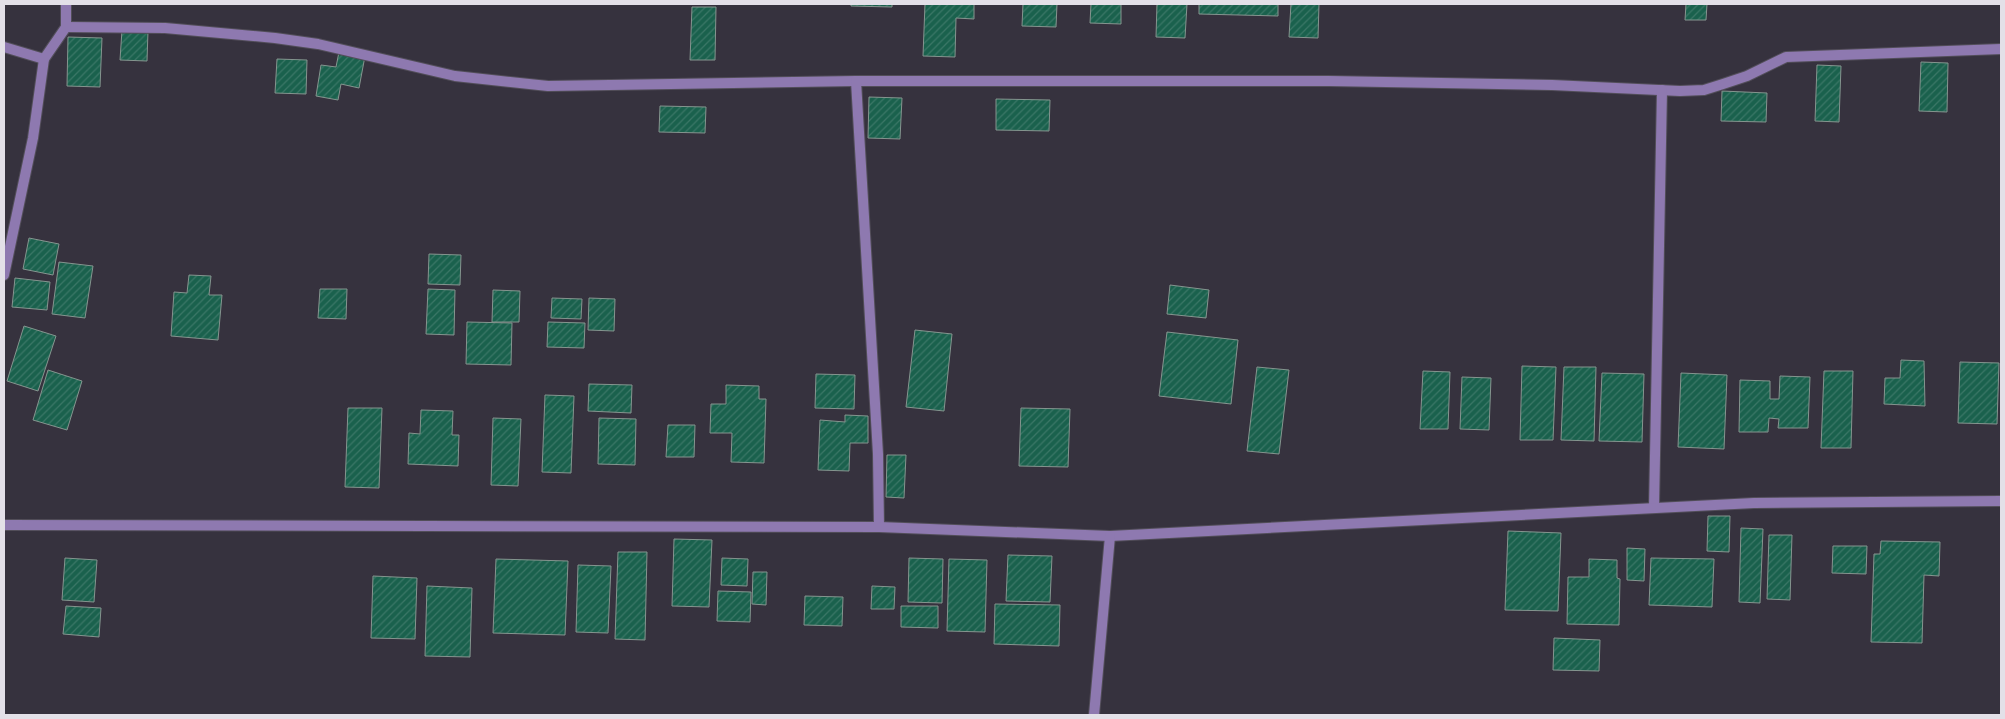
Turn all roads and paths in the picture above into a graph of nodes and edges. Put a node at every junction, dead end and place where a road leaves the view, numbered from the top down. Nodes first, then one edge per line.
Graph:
1 (66, 4) edge
2 (66, 27) junction
3 (4, 47) edge
4 (2001, 49) edge
5 (44, 60) junction
6 (856, 80) junction
7 (1662, 90) junction
8 (4, 275) edge
9 (2001, 502) edge
10 (1654, 508) junction
11 (4, 525) edge
12 (879, 527) junction
13 (1110, 536) junction
14 (1094, 715) edge

1 - 2 street
2 - 5 street
2 - 6 street
3 - 5 street
4 - 7 street
5 - 8 street
6 - 7 street
6 - 12 street
7 - 10 street
9 - 10 street
10 - 13 street
11 - 12 street
12 - 13 street
13 - 14 street

